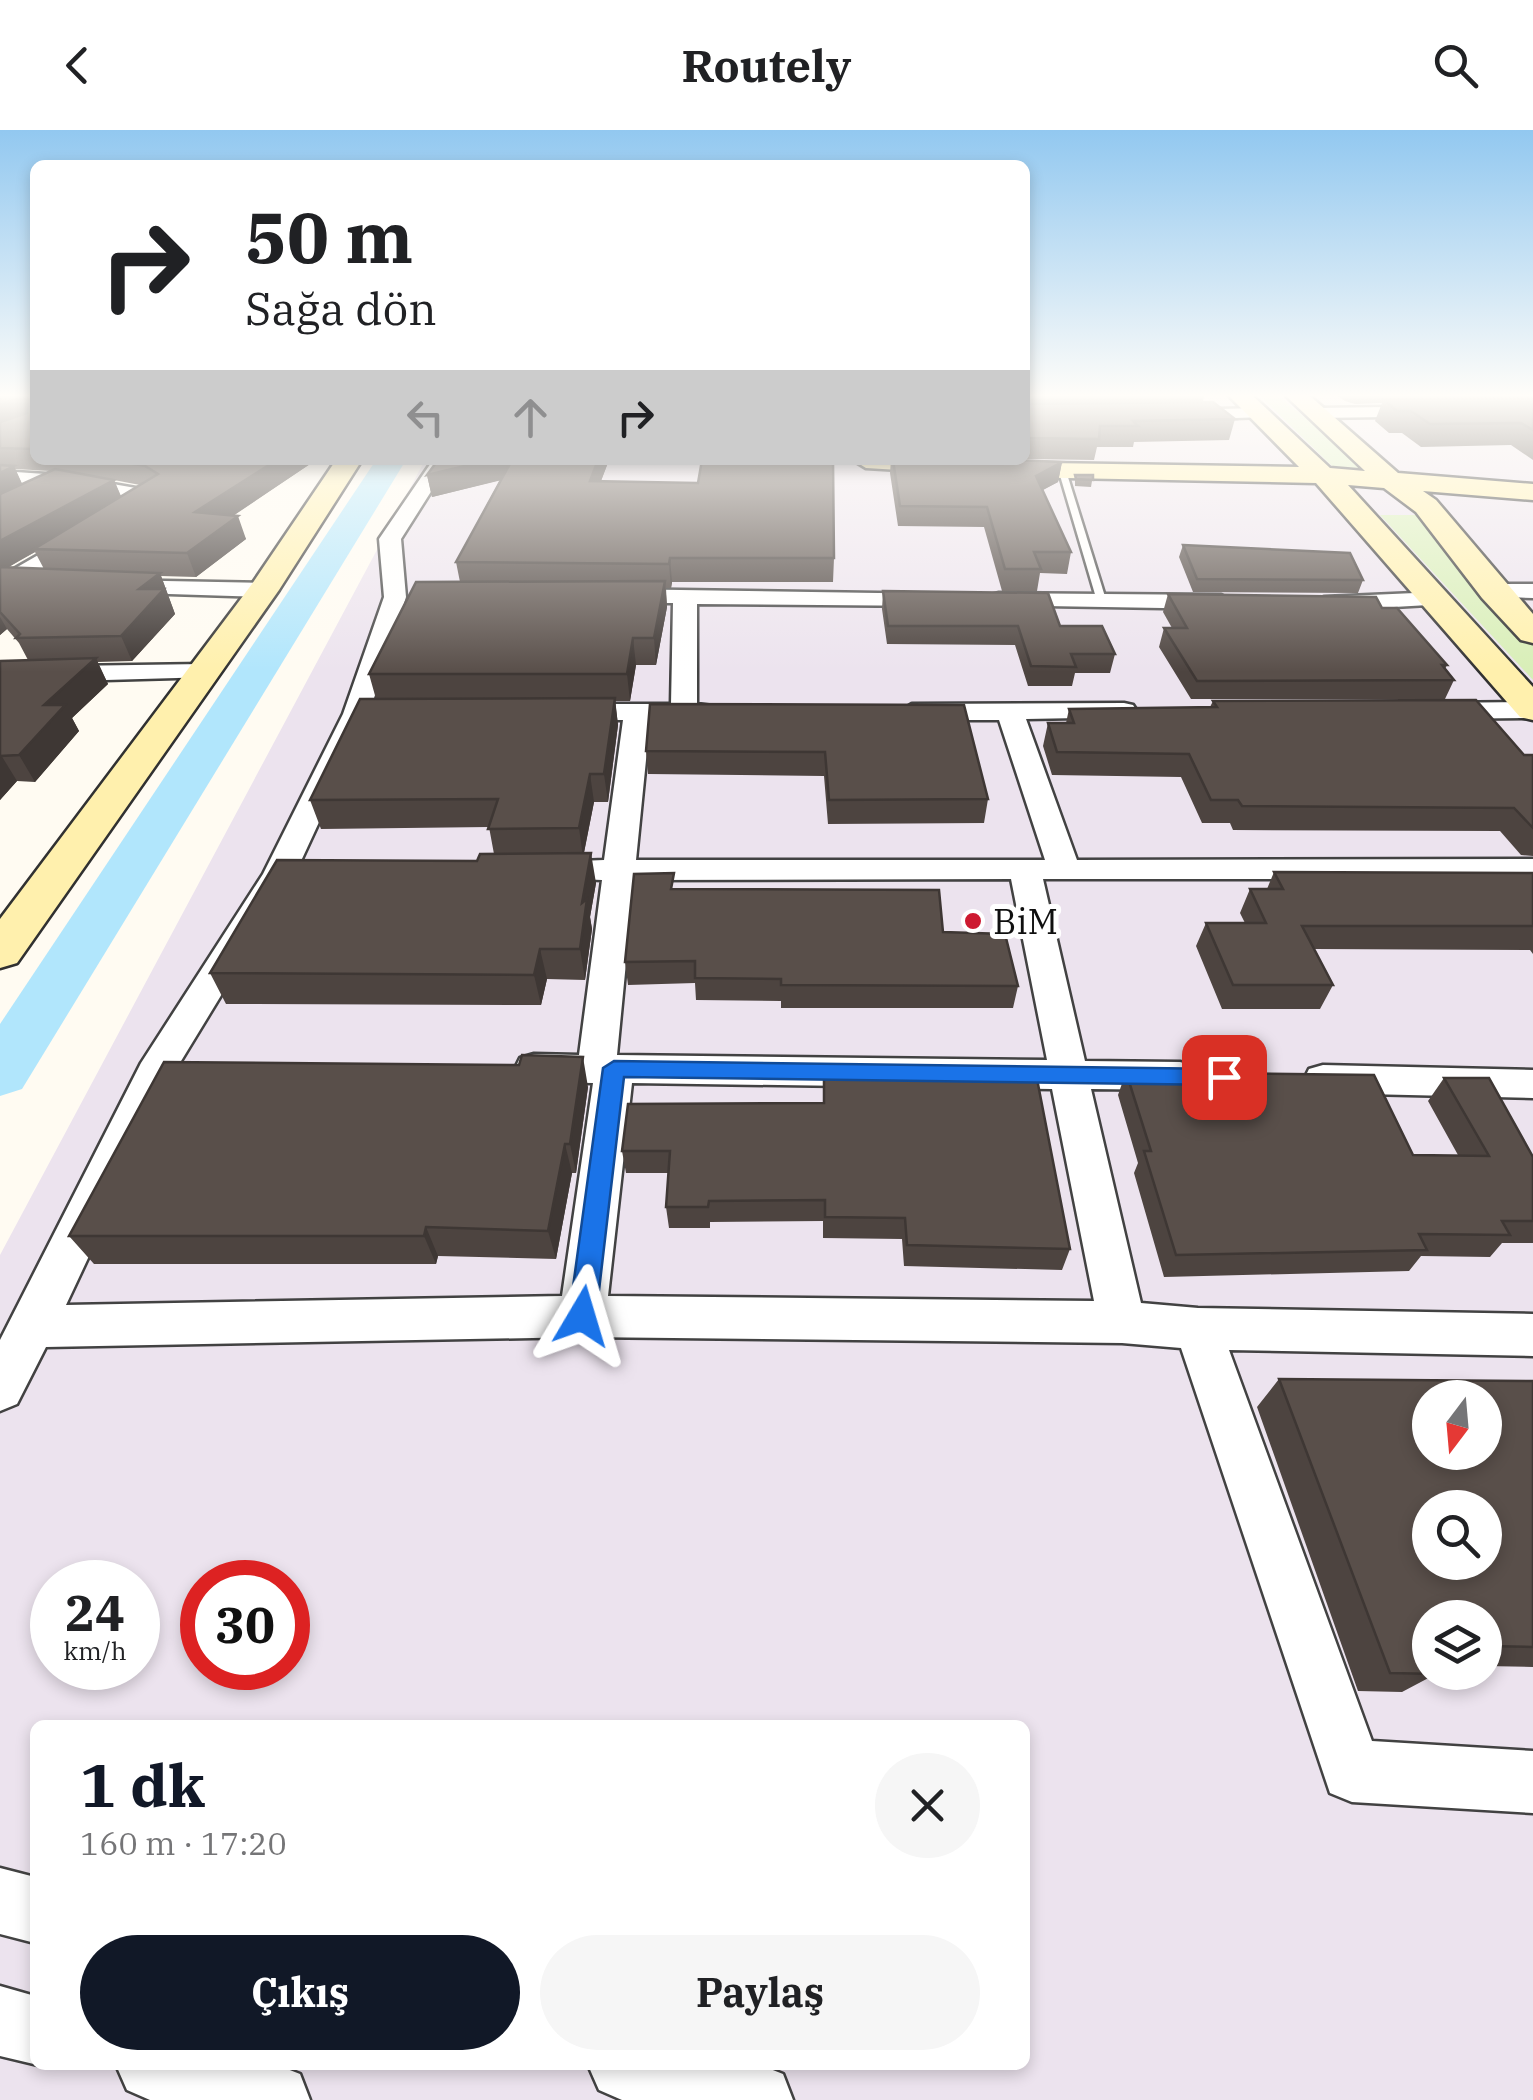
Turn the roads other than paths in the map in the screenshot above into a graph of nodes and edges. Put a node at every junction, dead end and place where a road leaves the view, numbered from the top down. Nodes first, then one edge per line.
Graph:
1 (47, 488) edge
2 (103, 488) edge
3 (330, 488) edge
4 (424, 488) edge
5 (1066, 488) edge
6 (1180, 488) edge
7 (1330, 488) edge
8 (1401, 488) edge
9 (1479, 488) edge
10 (116, 490) junction
11 (1533, 492) edge
12 (30, 497) edge
13 (1426, 506) junction
14 (83, 509) edge
15 (1533, 510) edge
16 (1342, 512) junction
17 (1477, 525) junction
18 (4, 582) edge
19 (58, 586) edge
20 (95, 586) edge
21 (262, 590) junction
22 (1533, 591) edge
23 (1493, 592) junction
24 (588, 596) edge
25 (685, 596) junction
26 (1438, 598) junction
27 (1103, 601) junction
28 (1240, 602) edge
29 (1298, 603) edge
30 (1533, 633) edge
31 (203, 672) junction
32 (0, 676) edge
33 (1533, 710) edge
34 (1397, 711) edge
35 (543, 712) edge
36 (637, 712) junction
37 (684, 712) junction
38 (722, 712) edge
39 (894, 712) edge
40 (1010, 712) junction
41 (1145, 712) edge
42 (620, 869) junction
43 (1533, 869) edge
44 (506, 871) edge
45 (1025, 871) junction
46 (1065, 871) junction
47 (0, 952) edge
48 (497, 1067) edge
49 (605, 1068) junction
50 (1069, 1074) junction
51 (1224, 1077) edge
52 (1282, 1078) edge
53 (1533, 1084) edge
54 (582, 1316) junction
55 (1122, 1322) junction
56 (32, 1326) junction
57 (1198, 1329) junction
58 (1533, 1335) edge
59 (0, 1388) edge
60 (1533, 1782) edge
61 (0, 1901) edge
62 (30, 1909) edge
63 (0, 2022) edge
64 (30, 2031) edge
65 (169, 2070) edge
66 (643, 2070) edge
67 (274, 2100) edge
68 (757, 2100) edge

1 - 12 street
2 - 10 street
3 - 21 main road
4 - 56 street
5 - 27 lane
6 - 16 main road
7 - 16 main road
8 - 13 main road
9 - 11 main road
10 - 14 street
10 - 18 street
13 - 16 main road
13 - 17 main road
13 - 17 main road
15 - 17 main road
16 - 26 main road
17 - 23 main road
18 - 19 street
20 - 21 street
21 - 31 main road
22 - 23 street
23 - 30 main road
24 - 25 street
25 - 27 street
25 - 37 street
26 - 29 street
26 - 33 main road
27 - 28 street
31 - 32 street
31 - 47 main road
33 - 34 street
35 - 36 street
36 - 37 street
36 - 42 street
37 - 38 street
39 - 40 street
40 - 41 street
40 - 46 street
42 - 44 street
42 - 45 street
42 - 49 street
43 - 46 street
45 - 46 street
45 - 50 street
48 - 49 street
49 - 50 street
49 - 54 street
50 - 51 street
50 - 55 street
52 - 53 street
54 - 55 street
54 - 56 street
55 - 57 street
56 - 59 street
57 - 58 street
57 - 60 street
61 - 62 street
63 - 64 street
65 - 67 street
66 - 68 street

